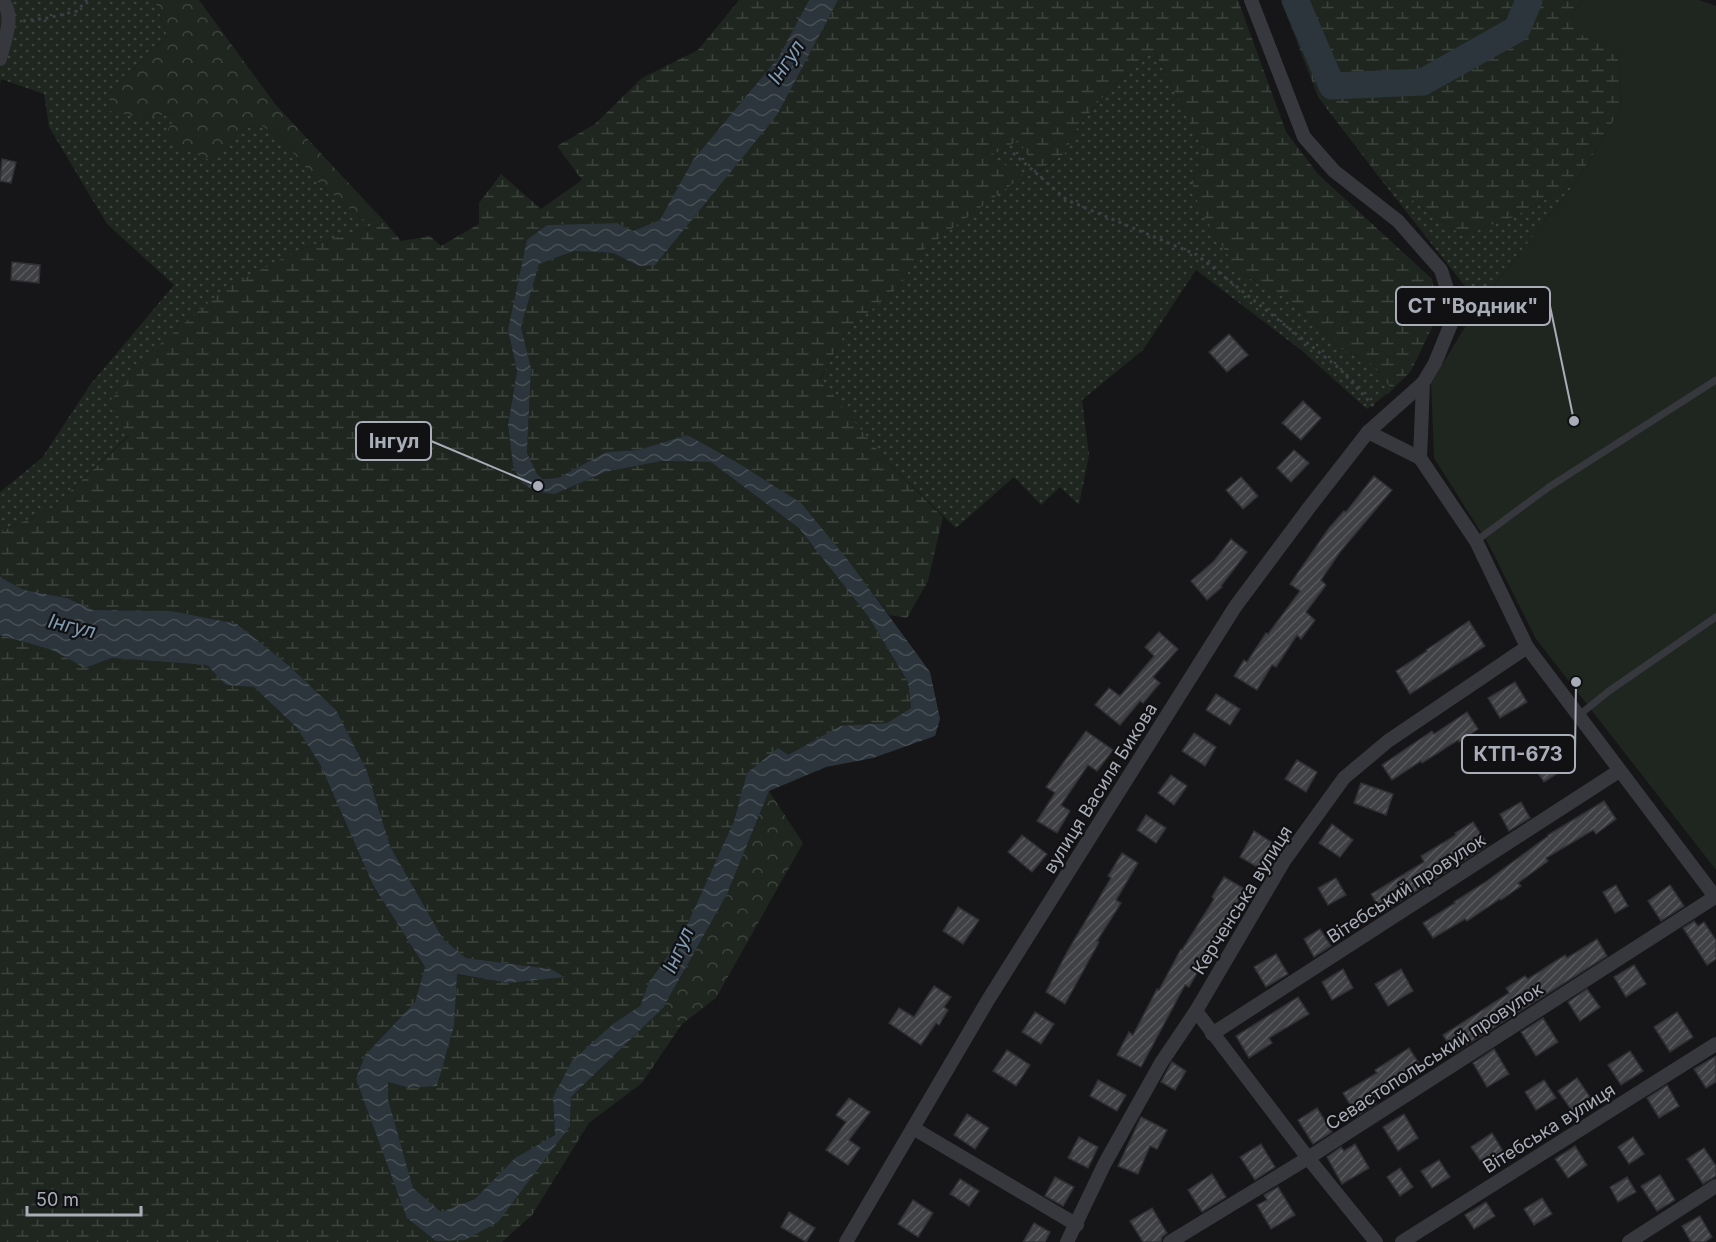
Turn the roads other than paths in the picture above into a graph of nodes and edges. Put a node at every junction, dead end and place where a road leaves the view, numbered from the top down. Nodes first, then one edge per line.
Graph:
1 (2, 0) edge
2 (1251, 0) edge
3 (0, 60) edge
4 (1716, 380) edge
5 (1423, 383) junction
6 (1368, 432) junction
7 (1420, 458) junction
8 (1476, 541) junction
9 (1716, 617) edge
10 (1527, 647) junction
11 (1578, 716) junction
12 (1619, 771) junction
13 (1716, 894) edge
14 (1196, 1011) junction
15 (1212, 1034) junction
16 (1716, 1044) edge
17 (913, 1128) junction
18 (1308, 1158) junction
19 (1716, 1186) edge
20 (1077, 1225) junction
21 (846, 1242) edge
22 (1067, 1242) edge
23 (1170, 1242) edge
24 (1376, 1242) edge
25 (1402, 1242) edge
26 (1629, 1242) edge

1 - 3 street
2 - 5 street
4 - 8 lane
5 - 6 street, вулиця Василя Бикова
5 - 7 street
6 - 7 street
6 - 17 street, вулиця Василя Бикова
7 - 8 street
8 - 10 street
9 - 11 lane
10 - 11 street
10 - 14 street, Керченська вулиця
11 - 12 street
12 - 13 street
12 - 15 street, Вітебський провулок
13 - 18 street, Севастопольський провулок
14 - 15 street
14 - 20 street, Керченська вулиця
15 - 18 street
16 - 25 street, Вітебська вулиця
17 - 20 street
17 - 21 street, вулиця Василя Бикова
18 - 23 street, Севастопольський провулок
18 - 24 street
19 - 26 street
20 - 22 street, Керченська вулиця

